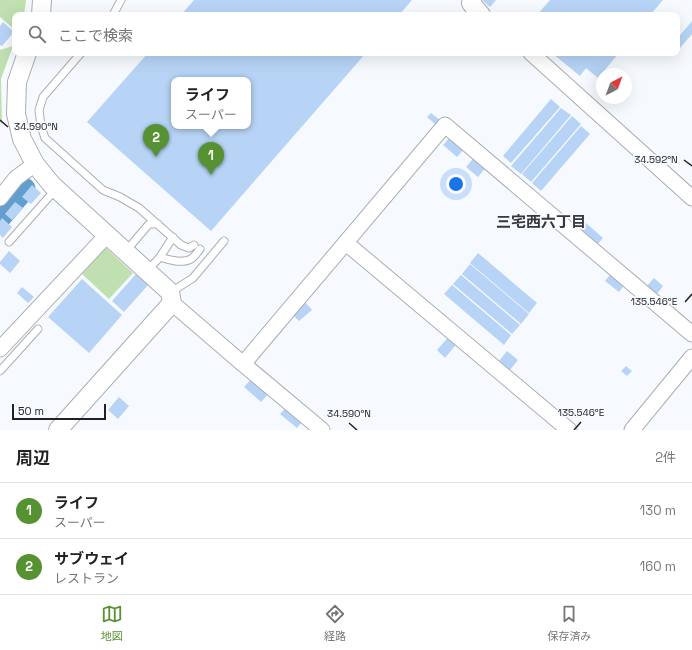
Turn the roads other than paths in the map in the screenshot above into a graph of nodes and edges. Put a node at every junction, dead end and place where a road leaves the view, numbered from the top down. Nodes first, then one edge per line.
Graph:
1 (42, 0) edge
2 (121, 0) edge
3 (472, 0) edge
4 (41, 12) edge
5 (115, 12) edge
6 (478, 12) edge
7 (26, 56) edge
8 (78, 56) edge
9 (534, 56) edge
10 (35, 164) junction
11 (56, 189) junction
12 (0, 198) edge
13 (692, 198) edge
14 (158, 224) junction
15 (108, 234) junction
16 (172, 237) junction
17 (224, 241) dead end
18 (9, 242) dead end
19 (346, 243) junction
20 (126, 251) junction
21 (160, 257) junction
22 (147, 271) junction
23 (171, 298) junction
24 (38, 328) dead end
25 (692, 334) edge
26 (0, 349) edge
27 (692, 357) edge
28 (244, 364) junction
29 (0, 371) edge
30 (58, 430) edge
31 (322, 430) edge
32 (569, 430) edge
33 (632, 430) edge

1 - 4 street
2 - 5 lane
3 - 6 street
7 - 10 street
8 - 14 lane
9 - 13 street
10 - 11 street
10 - 12 street
11 - 15 street
11 - 18 lane
14 - 16 lane
14 - 20 lane
15 - 20 street
15 - 26 street
16 - 21 lane
16 - 21 lane
17 - 23 lane
19 - 25 street
19 - 28 street
19 - 32 street
20 - 22 street
21 - 22 lane
22 - 23 street
23 - 28 street
23 - 30 street
24 - 29 lane
27 - 33 street
28 - 31 street

